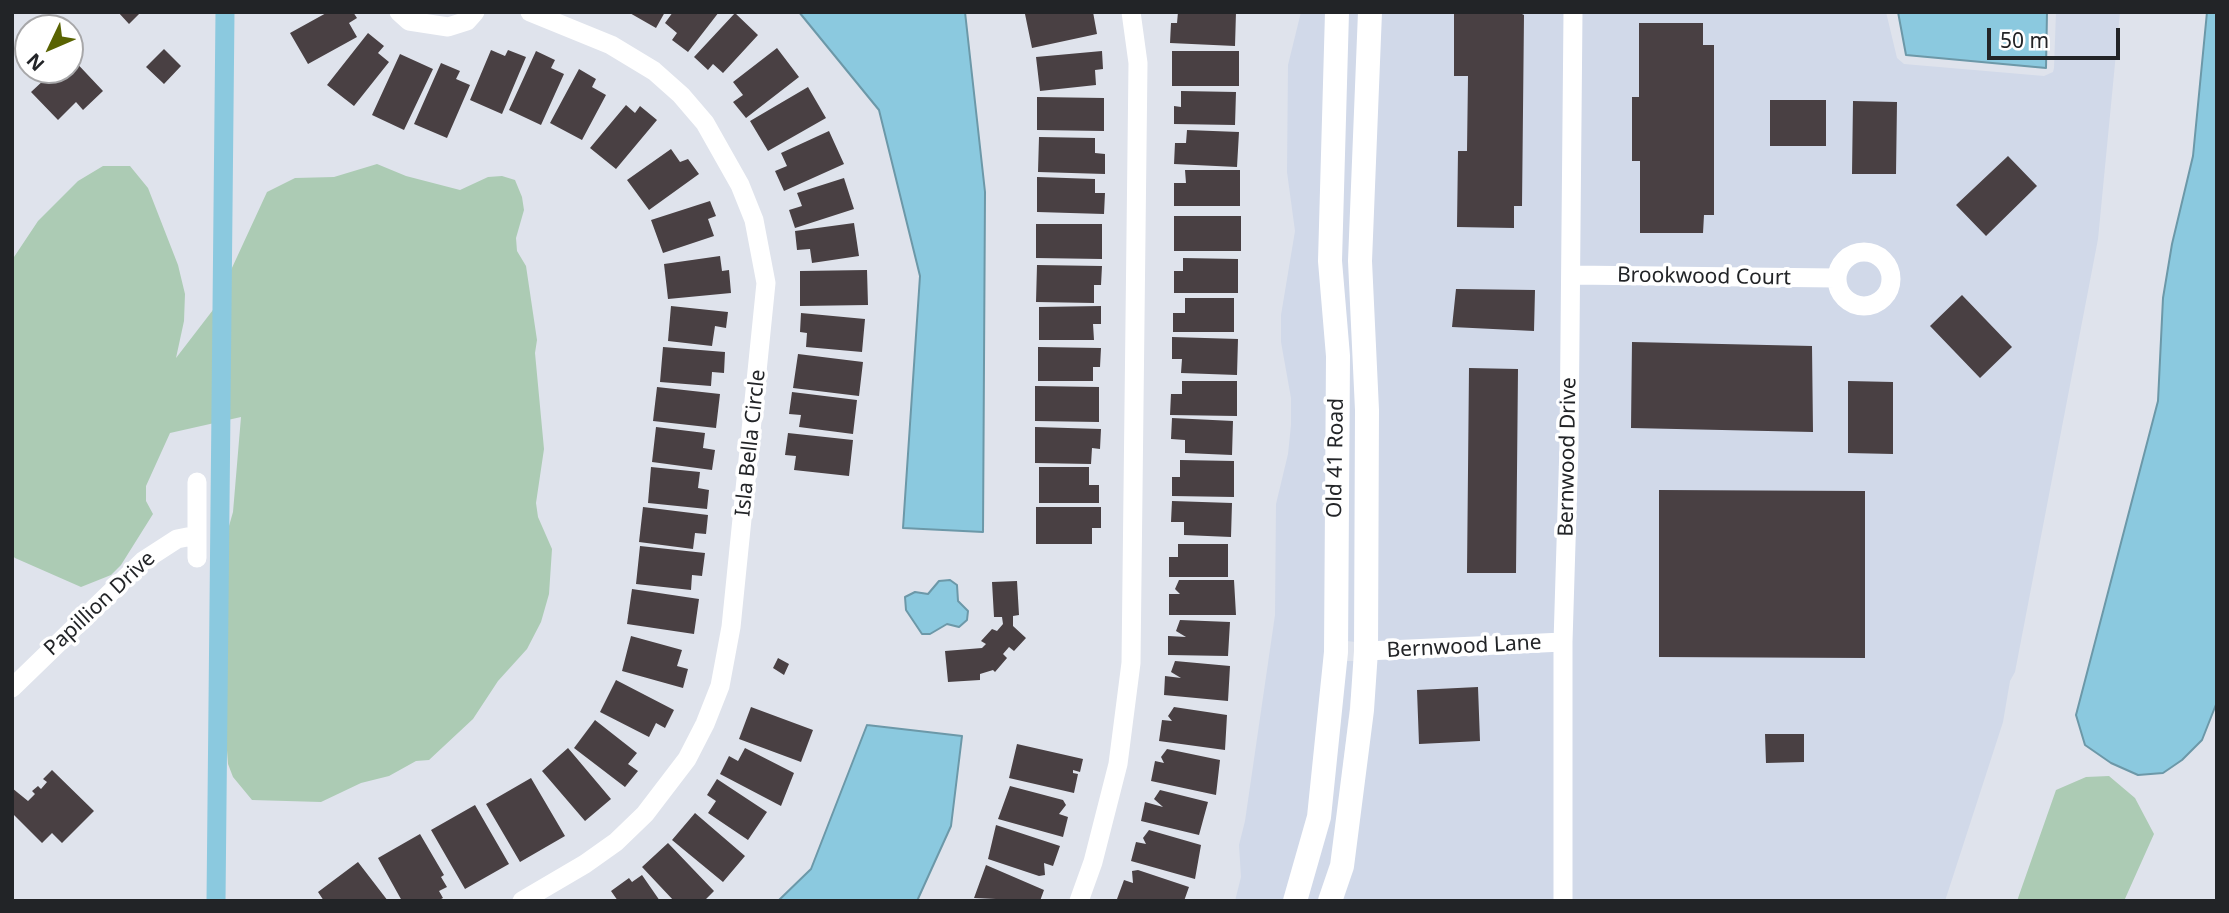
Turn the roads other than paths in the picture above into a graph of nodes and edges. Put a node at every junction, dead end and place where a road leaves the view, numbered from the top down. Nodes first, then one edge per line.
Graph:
1 (399, 12) edge
2 (475, 12) edge
3 (530, 12) edge
4 (1131, 12) edge
5 (1337, 12) edge
6 (1370, 12) edge
7 (1573, 12) edge
8 (1571, 275) junction
9 (1836, 278) dead end
10 (197, 482) dead end
11 (197, 535) junction
12 (197, 558) dead end
13 (1563, 642) junction
14 (1336, 652) junction
15 (1366, 652) junction
16 (12, 688) edge
17 (522, 901) edge
18 (1079, 901) edge
19 (1295, 901) edge
20 (1331, 901) edge
21 (1563, 901) edge

1 - 2 street
3 - 17 street, Isla Bella Circle
4 - 18 street
5 - 14 street, Old 41 Road
6 - 15 street, Old 41 Road
7 - 8 street, Bernwood Drive
8 - 9 street, Brookwood Court
8 - 13 street, Bernwood Drive
10 - 11 street
11 - 12 street
11 - 16 street, Papillion Drive
13 - 15 street, Bernwood Lane
13 - 21 street, Bernwood Drive
14 - 15 street
14 - 19 street, Old 41 Road
15 - 20 street, Old 41 Road

